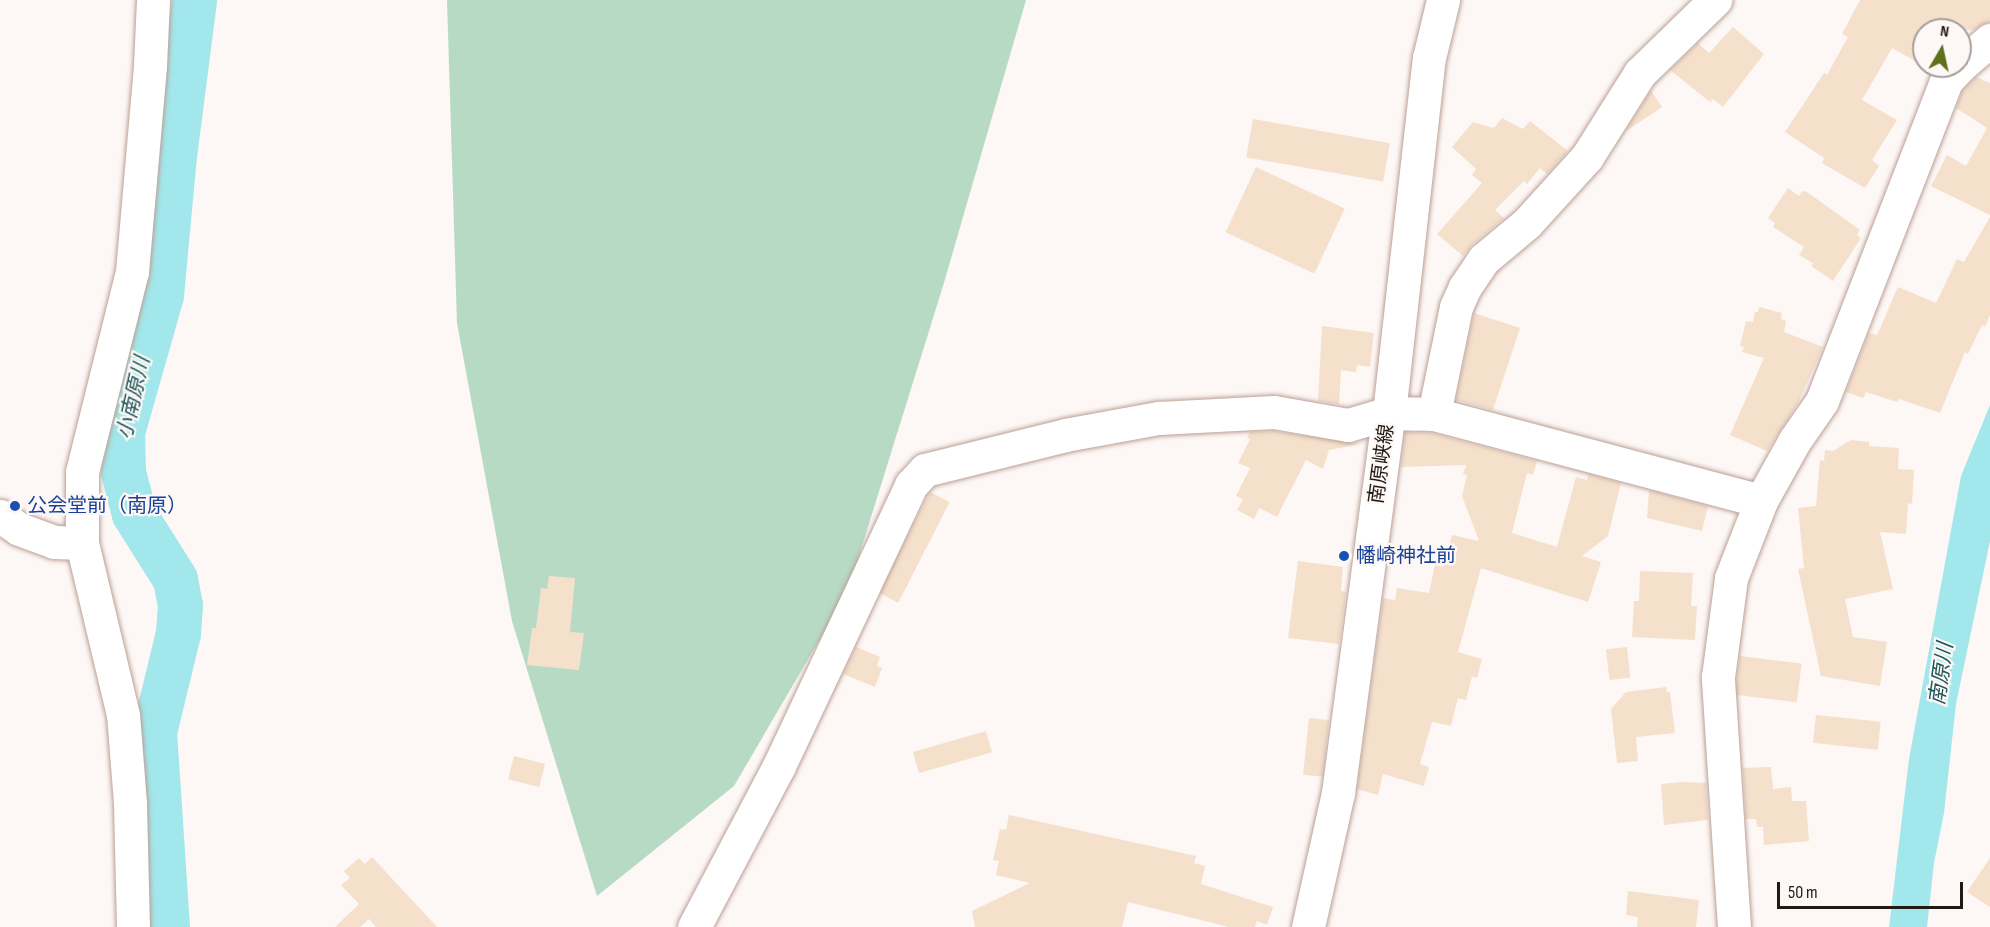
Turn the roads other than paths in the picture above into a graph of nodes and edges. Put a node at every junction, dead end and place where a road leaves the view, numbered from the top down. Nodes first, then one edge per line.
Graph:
1 (153, 0) edge
2 (1443, 0) edge
3 (1715, 0) edge
4 (1990, 40) edge
5 (1972, 56) edge
6 (1949, 78) edge
7 (1389, 413) junction
8 (1434, 414) junction
9 (1761, 501) junction
10 (0, 516) edge
11 (82, 543) junction
12 (133, 927) edge
13 (694, 927) edge
14 (1308, 927) edge
15 (1734, 927) edge

1 - 11 street
2 - 7 street, 南原峡線
3 - 8 street
4 - 5 street
6 - 9 street
7 - 8 street
7 - 13 street
7 - 14 street, 南原峡線
8 - 9 street
9 - 15 street
10 - 11 street
11 - 12 street

